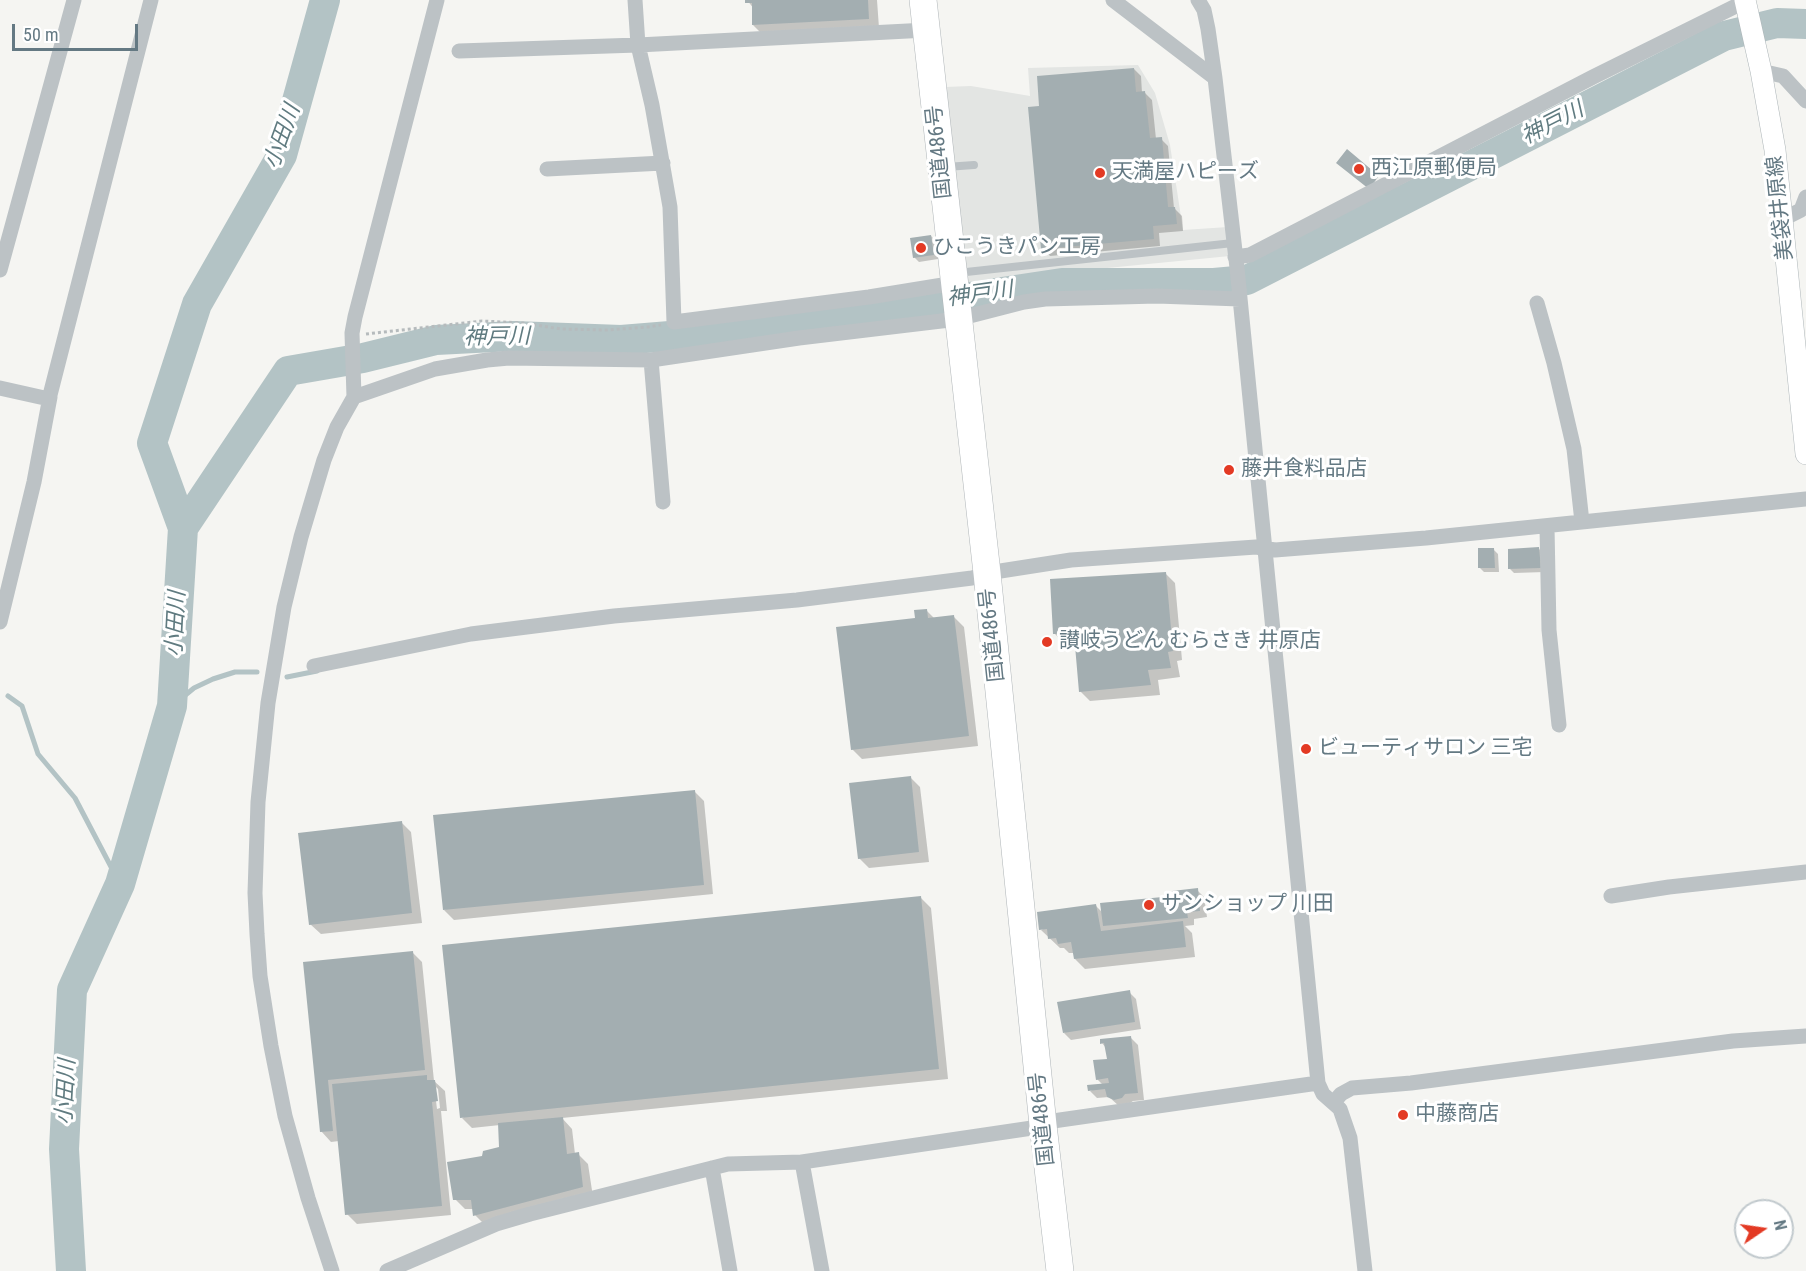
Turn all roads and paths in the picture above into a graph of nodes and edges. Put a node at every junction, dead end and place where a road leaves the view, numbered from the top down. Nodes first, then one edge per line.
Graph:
1 (74, 0) edge
2 (151, 0) edge
3 (437, 0) edge
4 (635, 0) edge
5 (923, 0) edge
6 (1113, 0) edge
7 (1198, 0) edge
8 (1747, 5) edge
9 (927, 30) junction
10 (638, 45) junction
11 (459, 51) dead end
12 (1761, 70) junction
13 (1215, 78) junction
14 (1806, 101) edge
15 (663, 164) junction
16 (974, 165) dead end
17 (942, 167) junction
18 (547, 169) dead end
19 (1806, 196) edge
20 (1783, 219) junction
21 (1235, 256) junction
22 (0, 270) edge
23 (956, 295) junction
24 (1240, 296) junction
25 (1538, 303) dead end
26 (675, 322) junction
27 (352, 337) junction
28 (651, 360) junction
29 (0, 388) edge
30 (354, 391) junction
31 (50, 397) junction
32 (1806, 454) edge
33 (1806, 499) edge
34 (663, 502) dead end
35 (1582, 522) junction
36 (1547, 526) junction
37 (1265, 549) junction
38 (987, 573) junction
39 (0, 622) edge
40 (314, 666) dead end
41 (1559, 725) dead end
42 (1806, 872) edge
43 (1611, 896) dead end
44 (1806, 1036) edge
45 (1318, 1083) junction
46 (1334, 1102) junction
47 (1043, 1125) junction
48 (802, 1162) junction
49 (712, 1168) junction
50 (332, 1271) edge
51 (387, 1271) edge
52 (730, 1271) edge
53 (822, 1271) edge
54 (1060, 1271) edge
55 (1365, 1271) edge

1 - 22 street
2 - 31 street
3 - 27 street
4 - 10 street
5 - 9 highway, 国道486号
6 - 13 street
7 - 13 street
8 - 12 main road, 美袋井原線
8 - 21 street
9 - 10 street
9 - 17 highway, 国道486号
10 - 11 street
10 - 15 street
12 - 14 street
12 - 20 main road, 美袋井原線
13 - 21 street
15 - 18 street
15 - 26 street
16 - 17 lane
17 - 23 highway, 国道486号
19 - 20 street
20 - 32 main road, 美袋井原線
21 - 23 lane
21 - 24 street
23 - 24 street
23 - 26 street
23 - 28 street
23 - 38 highway, 国道486号
24 - 37 street
25 - 35 street
26 - 27 path
27 - 30 street
28 - 30 street
28 - 34 street
29 - 31 street
30 - 50 street
31 - 39 street
33 - 35 street
35 - 36 street
36 - 37 street
36 - 41 street
37 - 38 street
37 - 45 street
38 - 40 street
38 - 47 highway, 国道486号
42 - 43 street
44 - 46 street
45 - 46 street
45 - 47 street
46 - 55 street
47 - 48 street
47 - 54 highway, 国道486号
48 - 49 street
48 - 53 street
49 - 51 street
49 - 52 street

